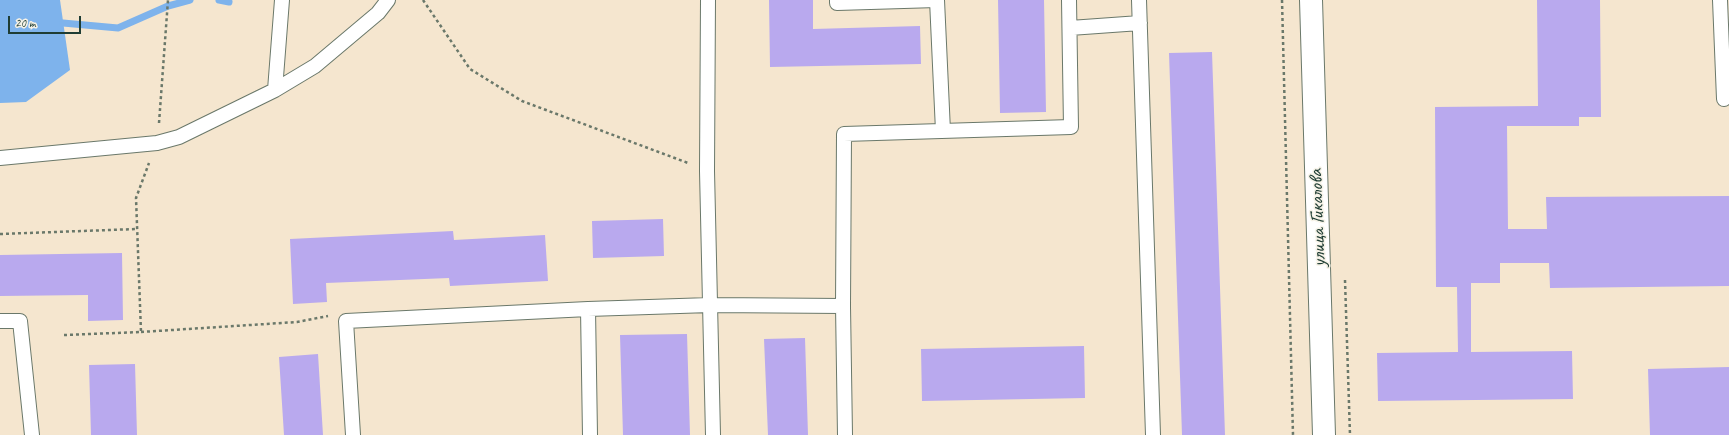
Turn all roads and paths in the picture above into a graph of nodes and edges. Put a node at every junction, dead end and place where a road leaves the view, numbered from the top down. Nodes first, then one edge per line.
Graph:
1 (168, 0) edge
2 (282, 0) edge
3 (388, 0) edge
4 (423, 0) edge
5 (708, 0) edge
6 (837, 0) edge
7 (1069, 0) edge
8 (1139, 0) edge
9 (1282, 0) edge
10 (1311, 0) edge
11 (1720, 0) edge
12 (1140, 23) junction
13 (1070, 28) junction
14 (275, 90) junction
15 (1724, 99) dead end
16 (943, 131) junction
17 (157, 143) junction
18 (0, 158) edge
19 (706, 171) junction
20 (137, 229) junction
21 (0, 234) edge
22 (710, 305) junction
23 (844, 306) junction
24 (588, 309) junction
25 (333, 316) dead end
26 (0, 321) edge
27 (140, 332) junction
28 (64, 336) dead end
29 (32, 435) edge
30 (353, 435) edge
31 (590, 435) edge
32 (714, 435) edge
33 (845, 435) edge
34 (1153, 435) edge
35 (1293, 435) edge
36 (1324, 435) edge

1 - 17 path
2 - 14 lane
3 - 14 lane
4 - 19 path
5 - 19 lane
6 - 16 lane
7 - 13 lane
8 - 12 lane
9 - 35 path
10 - 36 main road, улица Гикалова
11 - 15 lane
12 - 13 lane
12 - 34 lane
13 - 16 lane
14 - 17 lane
16 - 23 lane
17 - 18 lane
17 - 20 path
19 - 22 lane
20 - 21 path
20 - 27 path
22 - 23 lane
22 - 24 lane
22 - 32 lane
23 - 33 lane
24 - 30 lane
24 - 31 lane
25 - 27 path
26 - 29 lane
27 - 28 path

